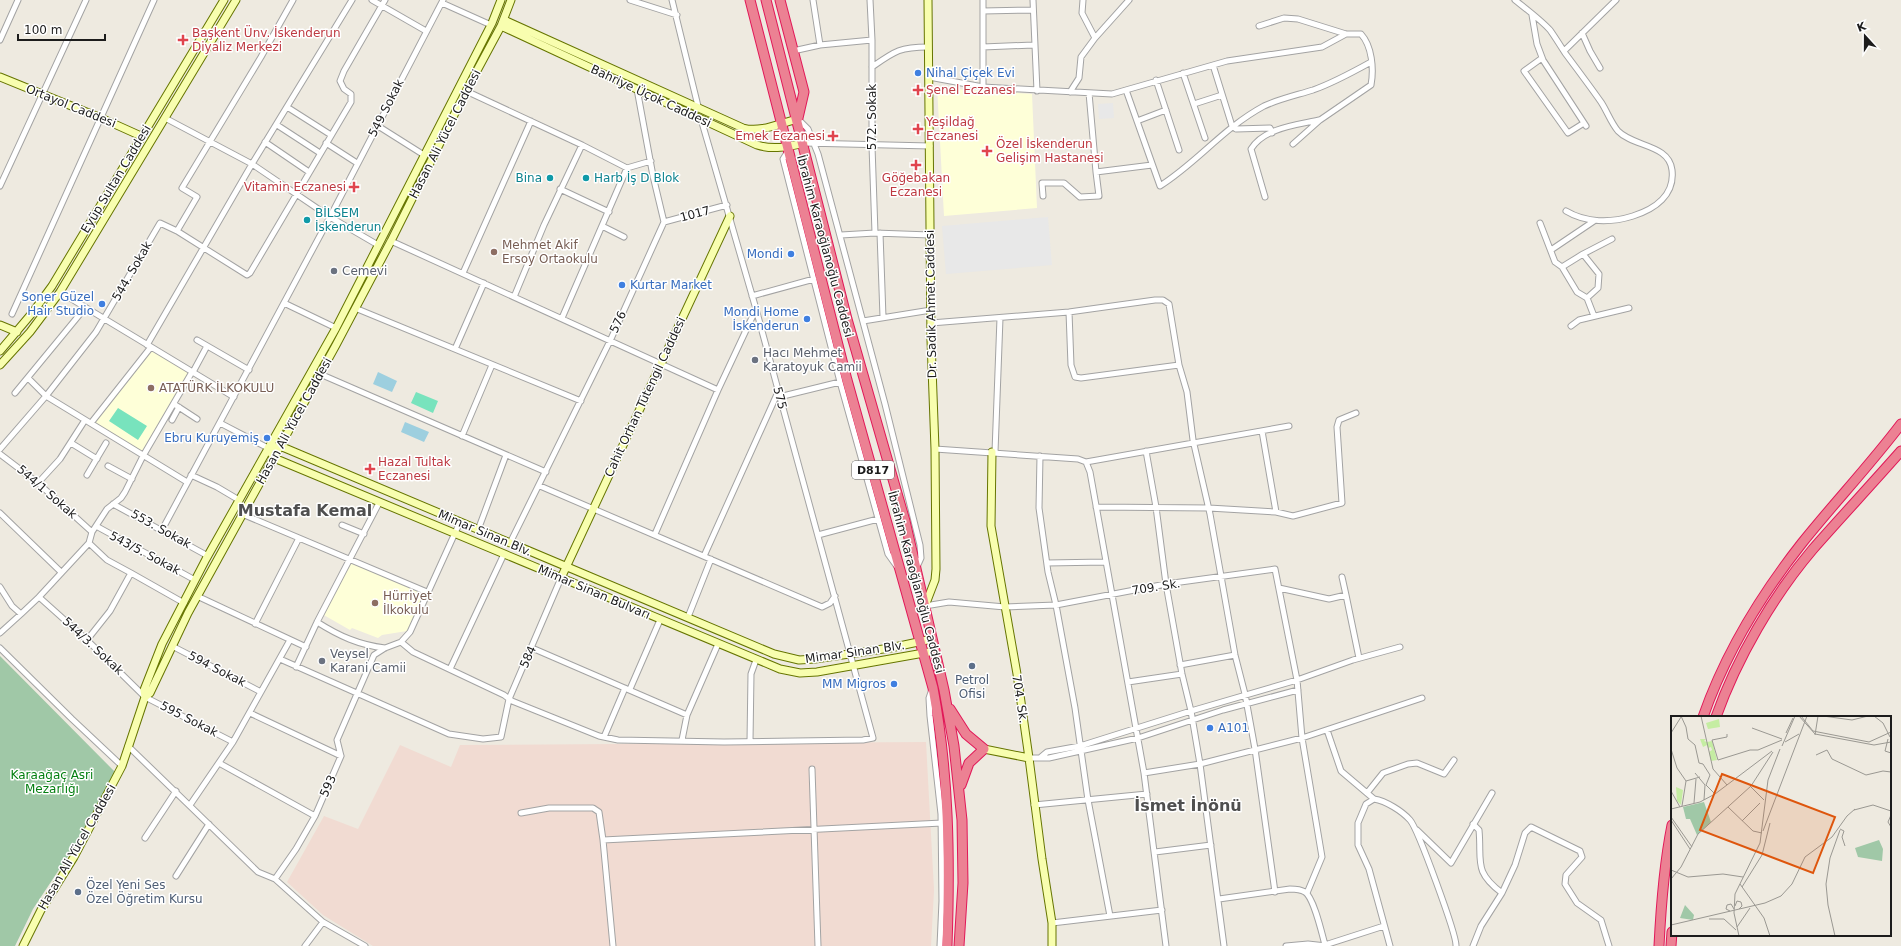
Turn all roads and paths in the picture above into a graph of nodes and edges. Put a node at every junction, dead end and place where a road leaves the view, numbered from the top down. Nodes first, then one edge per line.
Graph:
1 (18, 0) edge
2 (86, 0) edge
3 (154, 0) edge
4 (224, 0) edge
5 (236, 0) edge
6 (294, 0) edge
7 (352, 0) edge
8 (372, 0) edge
9 (385, 0) edge
10 (501, 0) edge
11 (511, 0) edge
12 (630, 0) edge
13 (672, 0) edge
14 (750, 0) edge
15 (766, 0) edge
16 (780, 0) edge
17 (813, 0) edge
18 (870, 0) edge
19 (928, 0) edge
20 (983, 0) edge
21 (1033, 0) edge
22 (1083, 0) edge
23 (1129, 0) edge
24 (1515, 0) edge
25 (1616, 0) edge
26 (442, 1) edge
27 (382, 6) junction
28 (1033, 10) junction
29 (983, 11) junction
30 (677, 15) junction
31 (1532, 15) junction
32 (502, 23) junction
33 (491, 25) junction
34 (1258, 26) dead end
35 (426, 31) junction
36 (1582, 33) junction
37 (1346, 34) junction
38 (1095, 38) junction
39 (0, 40) edge
40 (872, 40) junction
41 (820, 45) junction
42 (1034, 45) junction
43 (928, 47) junction
44 (983, 47) junction
45 (793, 51) junction
46 (1564, 51) junction
47 (1542, 58) junction
48 (1371, 62) junction
49 (1213, 65) junction
50 (872, 66) junction
51 (1600, 68) dead end
52 (1183, 73) junction
53 (0, 77) edge
54 (929, 77) junction
55 (1156, 80) junction
56 (983, 87) junction
57 (637, 90) junction
58 (1126, 90) junction
59 (1037, 91) junction
60 (466, 92) junction
61 (1070, 92) junction
62 (1089, 93) junction
63 (43, 95) junction
64 (1222, 95) junction
65 (1194, 104) junction
66 (698, 106) junction
67 (287, 107) junction
68 (1166, 110) junction
69 (102, 118) junction
70 (165, 118) junction
71 (701, 119) junction
72 (798, 119) junction
73 (1320, 120) junction
74 (531, 121) junction
75 (1137, 121) junction
76 (780, 123) junction
77 (277, 125) junction
78 (378, 126) junction
79 (1232, 126) junction
80 (1272, 133) junction
81 (331, 135) junction
82 (141, 136) junction
83 (1205, 138) dead end
84 (210, 142) junction
85 (265, 142) junction
86 (326, 143) junction
87 (804, 143) junction
88 (815, 144) junction
89 (1293, 144) dead end
90 (582, 145) junction
91 (872, 146) junction
92 (930, 146) junction
93 (787, 149) junction
94 (1179, 150) dead end
95 (320, 153) junction
96 (424, 155) junction
97 (650, 161) junction
98 (357, 163) junction
99 (252, 164) junction
100 (1152, 165) junction
101 (627, 168) junction
102 (309, 172) junction
103 (1096, 172) junction
104 (0, 186) edge
105 (560, 189) junction
106 (296, 193) junction
107 (1043, 196) dead end
108 (1265, 197) dead end
109 (727, 205) junction
110 (1566, 211) dead end
111 (609, 212) junction
112 (730, 216) junction
113 (330, 217) junction
114 (1594, 221) junction
115 (664, 222) junction
116 (1540, 224) dead end
117 (602, 226) junction
118 (177, 231) junction
119 (877, 233) junction
120 (841, 235) junction
121 (930, 235) junction
122 (624, 237) dead end
123 (1612, 239) dead end
124 (391, 241) junction
125 (378, 245) junction
126 (204, 248) junction
127 (1551, 250) junction
128 (1583, 254) junction
129 (1562, 267) junction
130 (462, 273) junction
131 (814, 279) junction
132 (484, 283) junction
133 (60, 292) junction
134 (752, 296) junction
135 (514, 297) junction
136 (1588, 298) junction
137 (284, 302) junction
138 (85, 308) junction
139 (356, 308) junction
140 (1629, 308) dead end
141 (756, 309) junction
142 (931, 310) junction
143 (1069, 312) junction
144 (12, 314) dead end
145 (1594, 316) junction
146 (883, 317) junction
147 (562, 318) junction
148 (1000, 318) junction
149 (105, 320) junction
150 (863, 321) junction
151 (931, 323) junction
152 (0, 325) edge
153 (1571, 326) dead end
154 (336, 328) junction
155 (17, 332) junction
156 (197, 340) dead end
157 (610, 341) junction
158 (3, 342) edge
159 (149, 346) junction
160 (207, 346) junction
161 (455, 349) junction
162 (0, 351) edge
163 (492, 364) junction
164 (660, 364) junction
165 (0, 365) edge
166 (1179, 365) junction
167 (249, 370) junction
168 (192, 372) junction
169 (320, 374) junction
170 (28, 378) junction
171 (840, 382) junction
172 (718, 390) junction
173 (15, 393) dead end
174 (779, 395) junction
175 (46, 396) junction
176 (234, 397) junction
177 (581, 401) junction
178 (174, 404) junction
179 (179, 407) junction
180 (1356, 413) dead end
181 (197, 419) dead end
182 (85, 420) junction
183 (172, 420) dead end
184 (91, 423) junction
185 (220, 423) junction
186 (1901, 424) edge
187 (1289, 426) dead end
188 (1262, 431) junction
189 (462, 436) junction
190 (71, 443) junction
191 (106, 443) dead end
192 (1194, 444) junction
193 (280, 446) junction
194 (268, 448) junction
195 (0, 449) edge
196 (935, 449) junction
197 (1146, 451) junction
198 (1901, 451) edge
199 (994, 452) junction
200 (0, 454) edge
201 (506, 455) junction
202 (143, 456) junction
203 (1040, 456) junction
204 (274, 458) junction
205 (97, 459) junction
206 (1086, 462) junction
207 (108, 466) dead end
208 (546, 472) junction
209 (87, 475) dead end
210 (192, 475) junction
211 (132, 479) junction
212 (187, 482) junction
213 (38, 483) junction
214 (540, 486) junction
215 (239, 500) junction
216 (379, 503) junction
217 (113, 504) junction
218 (1096, 507) junction
219 (1156, 507) junction
220 (1209, 508) junction
221 (594, 509) junction
222 (1276, 512) junction
223 (0, 513) edge
224 (242, 514) junction
225 (878, 519) junction
226 (460, 522) junction
227 (342, 525) dead end
228 (96, 526) junction
229 (162, 530) junction
230 (478, 530) junction
231 (92, 532) junction
232 (364, 534) junction
233 (454, 534) junction
234 (655, 534) junction
235 (818, 535) junction
236 (299, 538) junction
237 (89, 543) junction
238 (510, 543) junction
239 (504, 554) junction
240 (208, 556) junction
241 (704, 556) junction
242 (711, 559) junction
243 (351, 560) junction
244 (1105, 562) junction
245 (1047, 564) junction
246 (566, 566) junction
247 (916, 569) junction
248 (901, 571) junction
249 (61, 572) junction
250 (131, 573) junction
251 (1220, 577) junction
252 (1342, 577) dead end
253 (562, 578) junction
254 (195, 580) junction
255 (1166, 584) junction
256 (0, 587) edge
257 (1279, 588) junction
258 (427, 592) junction
259 (1111, 594) junction
260 (1346, 595) junction
261 (197, 596) junction
262 (835, 596) junction
263 (39, 597) junction
264 (184, 603) junction
265 (1056, 605) junction
266 (924, 606) junction
267 (1005, 607) junction
268 (21, 614) junction
269 (688, 617) junction
270 (660, 620) junction
271 (317, 622) junction
272 (255, 624) junction
273 (0, 633) edge
274 (932, 639) junction
275 (87, 640) junction
276 (290, 640) junction
277 (921, 641) junction
278 (401, 642) junction
279 (718, 644) junction
280 (172, 646) junction
281 (306, 647) junction
282 (1400, 647) dead end
283 (0, 648) edge
284 (385, 648) junction
285 (532, 648) junction
286 (935, 651) junction
287 (924, 653) junction
288 (851, 654) junction
289 (1235, 656) junction
290 (1359, 658) junction
291 (280, 659) junction
292 (756, 660) junction
293 (1180, 665) junction
294 (854, 666) junction
295 (296, 667) junction
296 (450, 670) junction
297 (1182, 674) junction
298 (1297, 680) junction
299 (1128, 682) junction
300 (628, 688) junction
301 (933, 688) junction
302 (1298, 690) junction
303 (261, 692) junction
304 (357, 694) junction
305 (1245, 694) junction
306 (145, 697) junction
307 (509, 698) junction
308 (1422, 698) dead end
309 (1246, 704) junction
310 (947, 705) junction
311 (1191, 711) junction
312 (250, 713) junction
313 (687, 715) junction
314 (1703, 716) edge
315 (1716, 716) edge
316 (1192, 720) junction
317 (1137, 729) junction
318 (1327, 730) junction
319 (604, 737) junction
320 (1138, 738) junction
321 (1302, 738) junction
322 (682, 740) junction
323 (750, 741) junction
324 (233, 742) junction
325 (128, 746) junction
326 (984, 749) junction
327 (1080, 749) junction
328 (1255, 749) junction
329 (341, 756) junction
330 (1029, 758) junction
331 (1454, 760) dead end
332 (219, 763) junction
333 (1200, 764) junction
334 (122, 766) junction
335 (812, 769) dead end
336 (1144, 773) junction
337 (959, 790) junction
338 (176, 791) junction
339 (1367, 793) junction
340 (1492, 793) dead end
341 (1148, 794) junction
342 (1374, 799) junction
343 (1088, 800) junction
344 (190, 804) junction
345 (1034, 805) junction
346 (521, 813) dead end
347 (315, 816) junction
348 (942, 823) junction
349 (209, 824) junction
350 (1473, 824) junction
351 (1415, 828) junction
352 (813, 830) junction
353 (1671, 830) edge
354 (145, 838) dead end
355 (603, 840) junction
356 (1211, 845) junction
357 (1155, 852) junction
358 (176, 876) dead end
359 (275, 879) junction
360 (1275, 892) junction
361 (1307, 893) junction
362 (1502, 893) junction
363 (1219, 899) junction
364 (1162, 910) junction
365 (1110, 916) junction
366 (322, 922) junction
367 (1052, 923) junction
368 (1384, 926) junction
369 (1672, 936) edge
370 (23, 946) edge
371 (305, 946) edge
372 (365, 946) edge
373 (614, 946) edge
374 (818, 946) edge
375 (940, 946) edge
376 (947, 946) edge
377 (959, 946) edge
378 (1052, 946) edge
379 (1166, 946) edge
380 (1224, 946) edge
381 (1286, 946) edge
382 (1326, 946) edge
383 (1390, 946) edge
384 (1456, 946) edge
385 (1473, 946) edge
386 (1609, 946) edge
387 (1659, 946) edge
388 (1671, 946) edge

1 - 39 street
2 - 63 street
3 - 69 street
4 - 82 street, Eyüp Sultan Caddesi
5 - 70 street
6 - 84 street
7 - 67 street
8 - 27 street
9 - 27 street
10 - 33 street
11 - 32 street, Hasan Ali Yücel Caddesi
12 - 30 street
13 - 30 street
14 - 76 highway, İbrahim Karaoğlanoğlu Caddesi / D817
15 - 72 highway, İbrahim Karaoğlanoğlu Caddesi / D817
16 - 45 highway
17 - 41 street
18 - 40 street, 572. Sokak
19 - 43 street, Dr. Sadık Ahmet Caddesi
20 - 29 street
21 - 28 street
22 - 38 street
23 - 38 street
24 - 31 street
25 - 36 street
26 - 33 street
26 - 35 street, 549 Sokak
27 - 35 street
27 - 81 street
28 - 29 street
28 - 42 street
29 - 44 street
30 - 66 street
31 - 46 street
31 - 47 street
32 - 57 street, Bahriye Üçok Caddesi
32 - 60 street, Hasan Ali Yücel Caddesi
32 - 66 street, Bahriye Üçok Caddesi
33 - 96 street
34 - 37 street
35 - 78 street, 549 Sokak
36 - 46 street
36 - 51 street
37 - 48 street
37 - 49 street
38 - 61 street
40 - 41 street
40 - 50 street, 572. Sokak
41 - 45 street
42 - 44 street
42 - 59 street
43 - 50 street
43 - 54 street, Dr. Sadık Ahmet Caddesi
44 - 56 street
45 - 72 highway
46 - 114 street
47 - 47 street
48 - 73 street
48 - 79 street
49 - 52 street
49 - 64 street
50 - 91 street, 572. Sokak
52 - 55 street
52 - 65 street
53 - 63 street, Ortayol Caddesi
54 - 56 street
54 - 92 street, Dr. Sadık Ahmet Caddesi
55 - 58 street
55 - 68 street
56 - 59 street
57 - 71 street, Bahriye Üçok Caddesi
57 - 97 street
58 - 62 street
58 - 75 street
59 - 61 street
60 - 74 street
60 - 124 street, Hasan Ali Yücel Caddesi
61 - 62 street
62 - 103 street
63 - 69 street, Ortayol Caddesi
63 - 104 street
64 - 65 street
64 - 79 street
65 - 83 street
66 - 76 street, Bahriye Üçok Caddesi
67 - 77 street
67 - 81 street
68 - 75 street
68 - 94 street
69 - 82 street, Ortayol Caddesi
69 - 144 street
70 - 84 street
70 - 133 street
71 - 93 street, Bahriye Üçok Caddesi
71 - 109 street, 575
72 - 76 street, Bahriye Üçok Caddesi
72 - 87 highway, İbrahim Karaoğlanoğlu Caddesi / D817
72 - 88 street
73 - 80 street
73 - 89 street
74 - 90 street
74 - 130 street
75 - 100 street
76 - 93 highway, İbrahim Karaoğlanoğlu Caddesi / D817
77 - 85 street
77 - 95 street
78 - 96 street
78 - 98 street, 549 Sokak
79 - 80 street
79 - 100 street
80 - 108 street
81 - 86 street
82 - 155 street, Eyüp Sultan Caddesi
84 - 99 street
84 - 118 street
85 - 99 street
85 - 102 street
86 - 95 street
86 - 98 street
87 - 88 street
87 - 93 street, Bahriye Üçok Caddesi
87 - 247 highway, İbrahim Karaoğlanoğlu Caddesi / D817
88 - 91 street
88 - 120 street
90 - 101 street
90 - 105 street
91 - 92 street
91 - 119 street, 572. Sokak
92 - 121 street, Dr. Sadık Ahmet Caddesi
93 - 131 street
93 - 248 highway, İbrahim Karaoğlanoğlu Caddesi / D817
95 - 102 street
96 - 125 street
97 - 101 street
97 - 115 street
98 - 113 street, 549 Sokak
99 - 106 street
99 - 126 street
100 - 103 street
101 - 111 street
102 - 106 street
103 - 107 street
105 - 111 street
105 - 135 street
106 - 113 street
106 - 126 street
109 - 112 street, 575
109 - 115 street, 1017
110 - 114 street
111 - 117 street
112 - 134 street, 575
112 - 164 street, Cahit Orhan Tütengil Caddesi
113 - 125 street
113 - 137 street, 549 Sokak
114 - 127 street
115 - 157 street, 576
116 - 127 street
117 - 122 street
117 - 147 street
118 - 126 street
118 - 149 street, 544. Sokak
119 - 120 street
119 - 121 street
119 - 146 street, 572. Sokak
120 - 150 street
121 - 142 street, Dr. Sadık Ahmet Caddesi
123 - 128 street
124 - 130 street
124 - 139 street, Hasan Ali Yücel Caddesi
125 - 154 street
126 - 159 street
127 - 129 street
128 - 129 street
128 - 136 street
129 - 136 street
130 - 132 street
131 - 134 street
131 - 171 street
132 - 135 street
132 - 161 street
133 - 138 street
133 - 165 street
134 - 141 street, 575
135 - 147 street
136 - 145 street
137 - 154 street
137 - 167 street, 549 Sokak
138 - 149 street
138 - 170 street
139 - 161 street
139 - 169 street, Hasan Ali Yücel Caddesi
140 - 145 street
141 - 172 street
141 - 174 street, 575
142 - 146 street
142 - 151 street, Dr. Sadık Ahmet Caddesi
143 - 148 street
143 - 166 street
143 - 166 street
145 - 153 street
146 - 150 street
147 - 157 street
148 - 151 street
148 - 199 street
149 - 159 street
149 - 175 street, 544. Sokak
150 - 247 street
151 - 196 street, Dr. Sadık Ahmet Caddesi
152 - 155 street
154 - 194 street
155 - 158 street, Eyüp Sultan Caddesi
156 - 160 street
157 - 164 street
157 - 177 street, 576
158 - 162 street, Eyüp Sultan Caddesi
159 - 168 street
159 - 184 street
160 - 167 street
160 - 168 street
161 - 163 street
163 - 177 street
163 - 189 street
164 - 172 street
164 - 221 street, Cahit Orhan Tütengil Caddesi
166 - 192 street
167 - 176 street, 549 Sokak
168 - 176 street
168 - 178 street
169 - 189 street
169 - 193 street, Hasan Ali Yücel Caddesi
170 - 173 street
170 - 175 street
171 - 174 street
171 - 225 street
172 - 234 street
174 - 235 street, 575
174 - 241 street
175 - 182 street
175 - 195 street, 544. Sokak
176 - 185 street, 549 Sokak
177 - 208 street, 576
178 - 179 street
178 - 202 street
179 - 181 street
179 - 183 street
180 - 222 street
182 - 184 street
182 - 190 street
184 - 202 street
185 - 194 street
185 - 210 street, 549 Sokak
186 - 314 highway
187 - 188 street
188 - 192 street
188 - 222 street
189 - 201 street
190 - 205 street
190 - 213 street
191 - 205 street
192 - 197 street
192 - 220 street
193 - 194 street
193 - 204 street, Hasan Ali Yücel Caddesi
193 - 226 street, Mimar Sinan Blv.
194 - 204 street
194 - 215 street
196 - 199 street
196 - 266 street, Dr. Sadık Ahmet Caddesi
197 - 206 street
197 - 219 street
198 - 315 highway
199 - 203 street
199 - 267 street, 704. Sk.
200 - 213 street, 544/1 Sokak
201 - 208 street
201 - 230 street
202 - 211 street
202 - 212 street
203 - 206 street
203 - 245 street
204 - 216 street, Mimar Sinan Bulvarı
204 - 224 street, Hasan Ali Yücel Caddesi
205 - 209 street
206 - 218 street
207 - 211 street
208 - 214 street, 576
210 - 212 street, 549 Sokak
210 - 215 street
211 - 217 street
212 - 229 street, 549 Sokak
213 - 231 street, 544/1 Sokak
214 - 221 street
214 - 238 street, 576
215 - 240 street
216 - 232 street
216 - 233 street, Mimar Sinan Bulvarı
217 - 228 street
217 - 229 street, 553. Sokak
218 - 219 street
218 - 244 street
219 - 220 street
219 - 255 street
220 - 222 street
220 - 251 street
221 - 234 street
221 - 246 street, Cahit Orhan Tütengil Caddesi
223 - 249 street
224 - 236 street
224 - 261 street, Hasan Ali Yücel Caddesi
225 - 235 street
225 - 248 street
226 - 230 street, Mimar Sinan Blv.
226 - 233 street
227 - 232 street
228 - 231 street
228 - 254 street, 543/5. Sokak
229 - 240 street, 553. Sokak
230 - 238 street, Mimar Sinan Blv.
231 - 237 street
232 - 243 street
233 - 239 street, Mimar Sinan Bulvarı
233 - 258 street
234 - 241 street
235 - 262 street, 575
236 - 243 street
236 - 272 street
237 - 249 street
237 - 250 street
238 - 246 street, Mimar Sinan Blv.
239 - 253 street, Mimar Sinan Bulvarı
239 - 296 street
240 - 254 street
241 - 242 street
242 - 262 street
242 - 269 street
243 - 258 street
243 - 271 street
244 - 245 street
244 - 259 street
245 - 265 street
246 - 253 street, Cahit Orhan Tütengil Caddesi
246 - 269 street, Mimar Sinan Blv.
247 - 266 highway, İbrahim Karaoğlanoğlu Caddesi / D817
248 - 277 highway, İbrahim Karaoğlanoğlu Caddesi / D817
249 - 263 street
250 - 264 street
250 - 275 street
251 - 255 street, 709. Sk.
251 - 257 street, 709. Sk.
251 - 289 street
252 - 260 street
253 - 270 street, Mimar Sinan Bulvarı
253 - 285 street, 584
254 - 264 street
255 - 259 street, 709. Sk.
255 - 293 street
256 - 268 street
257 - 260 street
257 - 298 street, 709. Sk.
258 - 278 street
259 - 265 street, 709. Sk.
259 - 299 street
260 - 290 street
261 - 272 street
261 - 280 street, Hasan Ali Yücel Caddesi
262 - 288 street, 575
263 - 268 street
263 - 275 street, 544/3. Sokak
264 - 306 street
265 - 267 street, 709. Sk.
265 - 327 street
266 - 267 street, 709. Sk.
266 - 274 highway, İbrahim Karaoğlanoğlu Caddesi / D817
267 - 330 street, 704. Sk.
268 - 273 street
269 - 288 street, Mimar Sinan Blv.
270 - 279 street, Mimar Sinan Bulvarı
270 - 300 street
271 - 281 street
271 - 284 street
272 - 276 street
274 - 277 street, Mimar Sinan Blv.
274 - 286 highway, İbrahim Karaoğlanoğlu Caddesi / D817
275 - 306 street, 544/3. Sokak
276 - 281 street
276 - 291 street
277 - 287 highway, İbrahim Karaoğlanoğlu Caddesi / D817
277 - 288 street, Mimar Sinan Blv.
278 - 284 street
278 - 296 street
279 - 292 street, Mimar Sinan Bulvarı
279 - 313 street
280 - 303 street, 594 Sokak
280 - 306 street, Hasan Ali Yücel Caddesi
281 - 295 street
282 - 290 street
283 - 334 street
284 - 304 street
285 - 300 street
285 - 307 street, 584
286 - 287 street, Mimar Sinan Bulvarı
286 - 310 highway, İbrahim Karaoğlanoğlu Caddesi / D817
287 - 294 street, Mimar Sinan Bulvarı
287 - 301 highway, İbrahim Karaoğlanoğlu Caddesi / D817
288 - 294 street, 575
289 - 293 street
289 - 305 street
290 - 298 street
291 - 295 street
291 - 303 street
292 - 294 street, Mimar Sinan Bulvarı
292 - 323 street
293 - 297 street
294 - 323 street, 575
295 - 304 street
296 - 307 street
297 - 299 street
297 - 311 street
298 - 302 street, 709. Sk.
298 - 305 street
299 - 317 street
300 - 313 street
300 - 319 street
301 - 348 street
301 - 376 highway, İbrahim Karaoğlanoğlu Caddesi / D817
302 - 309 street
302 - 321 street, 709. Sk.
303 - 312 street
304 - 307 street, 584
304 - 329 street
305 - 309 street
305 - 311 street
306 - 324 street, 595 Sokak
306 - 325 street, Hasan Ali Yücel Caddesi
307 - 319 street
308 - 318 street
309 - 316 street
309 - 328 street
310 - 326 highway
310 - 337 highway, İbrahim Karaoğlanoğlu Caddesi / D817
311 - 316 street
311 - 317 street
312 - 324 street
312 - 329 street
313 - 322 street
316 - 320 street
316 - 333 street
317 - 320 street
317 - 327 street
318 - 321 street
318 - 339 street
319 - 322 street
320 - 327 street
320 - 336 street
321 - 328 street
321 - 361 street, 709. Sk.
322 - 323 street
324 - 332 street
325 - 334 street, Hasan Ali Yücel Caddesi
325 - 338 street
326 - 330 street
326 - 337 highway
327 - 330 street
327 - 343 street
328 - 333 street
328 - 360 street
329 - 347 street, 593
330 - 345 street, 704. Sk.
331 - 339 street
332 - 344 street
332 - 347 street
333 - 336 street
333 - 356 street
334 - 370 street, Hasan Ali Yücel Caddesi
335 - 352 street
336 - 341 street
337 - 377 highway, İbrahim Karaoğlanoğlu Caddesi / D817
338 - 344 street
338 - 354 street
339 - 342 street
340 - 350 street
341 - 343 street
341 - 357 street
342 - 351 street
342 - 368 street
343 - 345 street
343 - 365 street
344 - 349 street
345 - 367 street, 704. Sk.
346 - 355 street
347 - 359 street, 593
348 - 352 street
348 - 375 street
349 - 358 street
349 - 359 street
350 - 351 street
350 - 362 street
351 - 384 street
352 - 355 street
352 - 374 street
353 - 387 highway
355 - 373 street
356 - 357 street
356 - 363 street
357 - 364 street
359 - 366 street
360 - 361 street
360 - 363 street
361 - 382 street
362 - 385 street
362 - 386 street
363 - 380 street
364 - 365 street
364 - 379 street
365 - 367 street
366 - 371 street
366 - 372 street
367 - 378 street, 704. Sk.
368 - 382 street
368 - 383 street
369 - 388 highway
381 - 382 street

